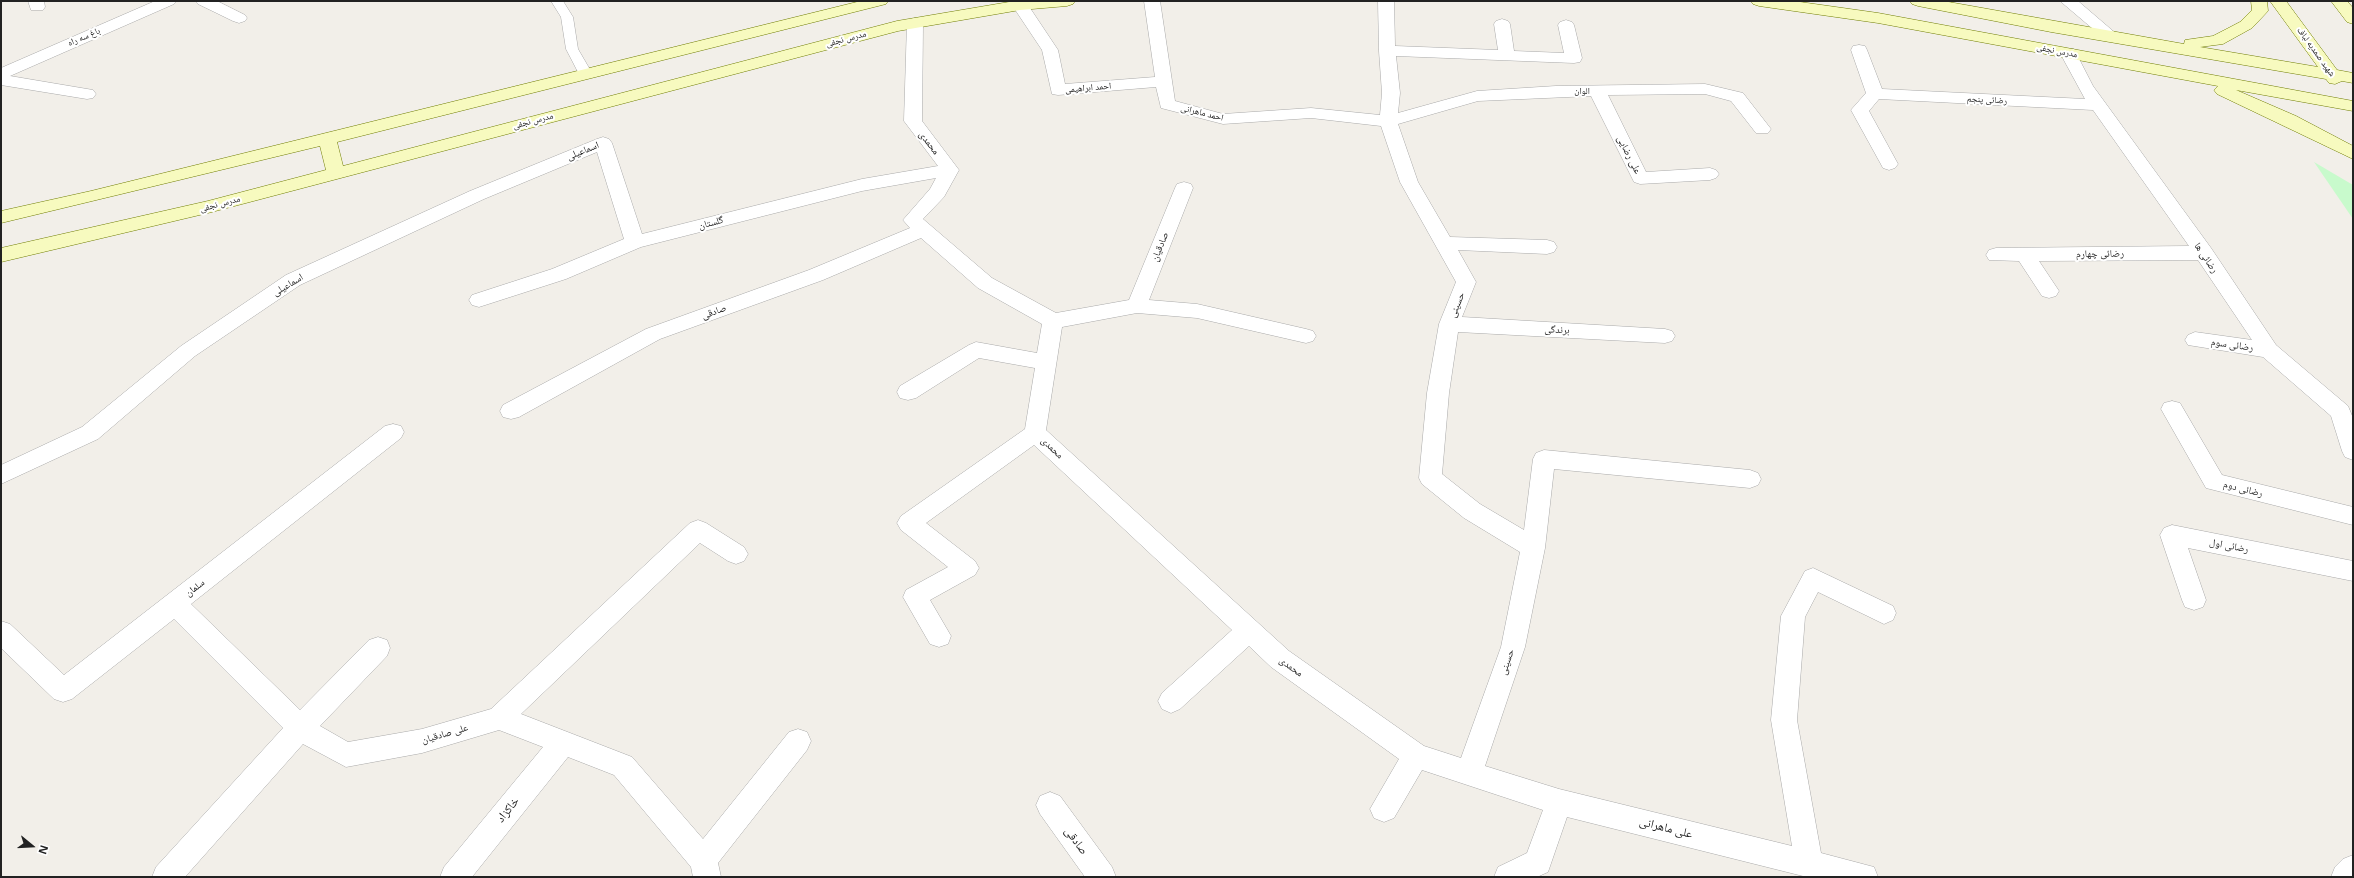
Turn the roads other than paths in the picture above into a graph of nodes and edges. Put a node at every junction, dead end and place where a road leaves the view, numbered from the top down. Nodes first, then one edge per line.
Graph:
1 (168, 1) edge
2 (204, 1) edge
3 (557, 1) edge
4 (880, 1) edge
5 (1068, 1) edge
6 (1152, 1) edge
7 (1386, 1) edge
8 (1759, 1) edge
9 (1918, 1) edge
10 (2068, 1) edge
11 (2259, 1) edge
12 (2278, 1) edge
13 (1020, 5) junction
14 (239, 18) dead end
15 (915, 23) junction
16 (1502, 24) dead end
17 (1566, 26) dead end
18 (2112, 37) junction
19 (2163, 46) junction
20 (1859, 50) dead end
21 (1387, 51) junction
22 (2068, 53) junction
23 (1508, 56) junction
24 (585, 73) junction
25 (2331, 73) junction
26 (1, 74) edge
27 (2189, 76) junction
28 (2353, 78) edge
29 (1, 80) edge
30 (1164, 81) junction
31 (1597, 91) junction
32 (87, 94) dead end
33 (1875, 94) junction
34 (2098, 105) junction
35 (2353, 105) edge
36 (1388, 121) junction
37 (1762, 129) dead end
38 (327, 137) junction
39 (2353, 153) edge
40 (1889, 164) dead end
41 (950, 170) junction
42 (336, 173) junction
43 (1710, 174) dead end
44 (1184, 188) dead end
45 (1, 217) edge
46 (924, 230) junction
47 (635, 242) junction
48 (1443, 243) junction
49 (1547, 247) dead end
50 (2204, 253) junction
51 (1996, 255) dead end
52 (2026, 255) junction
53 (1, 256) edge
54 (2049, 291) dead end
55 (479, 300) dead end
56 (1137, 306) junction
57 (1053, 321) junction
58 (1450, 324) junction
59 (1306, 336) dead end
60 (1665, 336) dead end
61 (2195, 340) dead end
62 (2269, 350) junction
63 (1046, 362) junction
64 (908, 392) dead end
65 (2172, 409) dead end
66 (511, 411) dead end
67 (394, 432) dead end
68 (1035, 432) junction
69 (2353, 451) edge
70 (1, 475) edge
71 (1750, 479) dead end
72 (2353, 516) edge
73 (1533, 548) junction
74 (736, 554) dead end
75 (2353, 571) edge
76 (2194, 600) dead end
77 (175, 604) junction
78 (1884, 612) dead end
79 (1249, 630) junction
80 (1, 632) edge
81 (939, 636) dead end
82 (378, 648) dead end
83 (1171, 701) dead end
84 (499, 718) junction
85 (300, 728) junction
86 (798, 741) dead end
87 (563, 743) junction
88 (1416, 756) junction
89 (1469, 773) junction
90 (1559, 802) junction
91 (1050, 806) dead end
92 (1384, 809) dead end
93 (1809, 864) junction
94 (705, 868) edge
95 (2353, 869) edge
96 (166, 877) edge
97 (454, 877) edge
98 (1102, 877) edge
99 (1508, 877) edge
100 (1864, 877) edge
101 (2345, 877) edge

1 - 26 street, باغ سه راه
2 - 14 street
3 - 24 lane
4 - 24 main road
5 - 13 main road, مدرس نجفی
6 - 30 street, احمد ماهرانی
7 - 21 street, حسینی
8 - 22 main road, مدرس نجفی
9 - 18 main road
10 - 18 street
11 - 19 main road
12 - 25 main road, شهید صمدیه لباف
13 - 15 main road, مدرس نجفی
13 - 30 street, احمد ابراهیمی
15 - 41 street, محمدی
15 - 42 main road, مدرس نجفی
16 - 23 street
17 - 23 street
18 - 19 main road
19 - 25 main road
20 - 33 street
21 - 23 street
21 - 36 street, حسینی
22 - 27 main road, مدرس نجفی
22 - 34 street, رضائی ها
24 - 38 main road
25 - 28 main road
25 - 35 main road, شهید صمدیه لباف
27 - 35 main road, مدرس نجفی
27 - 39 main road
29 - 32 street
30 - 36 street, احمد ماهرانی
31 - 36 street, الوان
31 - 37 street, الوان
31 - 43 street, علی رضایی
33 - 34 street, رضائی پنجم
33 - 40 street
34 - 50 street, رضائی ها
36 - 48 street, حسینی
38 - 42 main road
38 - 45 main road
41 - 46 street
41 - 47 street, گلستان
42 - 53 main road, مدرس نجفی
44 - 56 street, صادقیان
46 - 57 street
46 - 66 street, صادقی
47 - 55 street, گلستان
47 - 70 street, اسماعیلی
48 - 49 street
48 - 58 street, حسینی
50 - 52 street, رضائی چهارم
50 - 62 street, رضائی ها
51 - 52 street, رضائی چهارم
52 - 54 street
56 - 57 street
56 - 59 street
57 - 63 street, محمدی
58 - 60 street, برندگی
58 - 73 street, حسینی
61 - 62 street, رضائی سوم
62 - 69 street, رضائی ها
63 - 64 street
63 - 68 street, محمدی
65 - 72 street, رضائی دوم
67 - 77 street, سلمان
68 - 79 street, محمدی
68 - 81 street
71 - 73 street, حسینی
73 - 89 street, حسینی
74 - 84 street
75 - 76 street, رضائی اول
77 - 80 street, سلمان
77 - 85 street, علی صادقیان
78 - 93 street
79 - 83 street
79 - 88 street, محمدی
82 - 85 street
84 - 85 street, علی صادقیان
84 - 87 street
85 - 96 street
86 - 94 street
87 - 94 street
87 - 97 street, خاکزاد
88 - 89 street, محمدی
88 - 92 street
89 - 90 street, علی ماهرانی
90 - 93 street, علی ماهرانی
90 - 99 street
91 - 98 street, صادقی
93 - 100 street, علی ماهرانی
95 - 101 street

